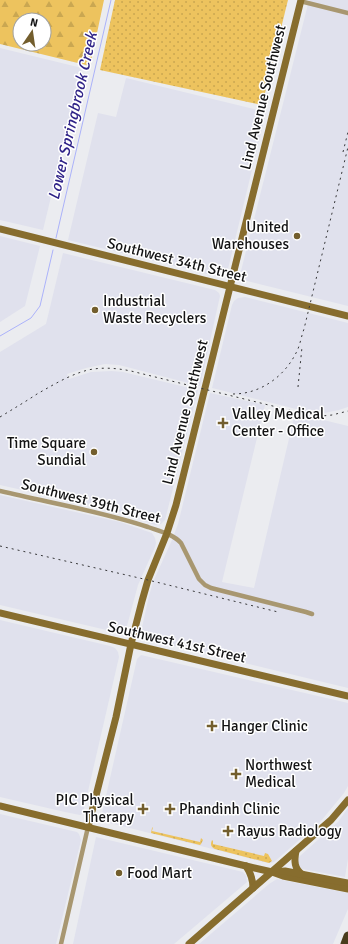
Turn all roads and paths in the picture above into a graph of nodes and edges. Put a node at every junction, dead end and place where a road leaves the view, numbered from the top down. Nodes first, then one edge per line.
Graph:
1 (300, 1) edge
2 (348, 13) edge
3 (0, 229) edge
4 (230, 286) junction
5 (348, 316) edge
6 (0, 491) edge
7 (167, 533) junction
8 (0, 613) edge
9 (312, 614) dead end
10 (131, 644) junction
11 (348, 696) edge
12 (348, 800) edge
13 (0, 806) edge
14 (88, 828) junction
15 (296, 851) junction
16 (246, 866) junction
17 (272, 872) junction
18 (303, 875) junction
19 (348, 883) edge
20 (253, 888) junction
21 (348, 888) edge
22 (348, 936) edge
23 (61, 944) edge
24 (189, 944) edge
25 (345, 944) edge

1 - 2 street
1 - 4 main road, Lind Avenue Southwest
3 - 4 main road, Southwest 34th Street
4 - 5 main road, Southwest 34th Street
4 - 7 main road, Lind Avenue Southwest
6 - 7 street, Southwest 39th Street
7 - 9 street, Southwest 39th Street
7 - 10 main road, Lind Avenue Southwest
8 - 10 main road, Southwest 41st Street
10 - 11 main road, Southwest 41st Street
10 - 14 main road, Lind Avenue Southwest
12 - 15 main road
13 - 14 main road
14 - 16 main road
14 - 23 street
15 - 17 main road
15 - 18 main road
16 - 17 main road
16 - 20 main road
17 - 18 main road
17 - 20 main road
17 - 21 main road
18 - 19 main road
20 - 24 main road
22 - 25 highway

